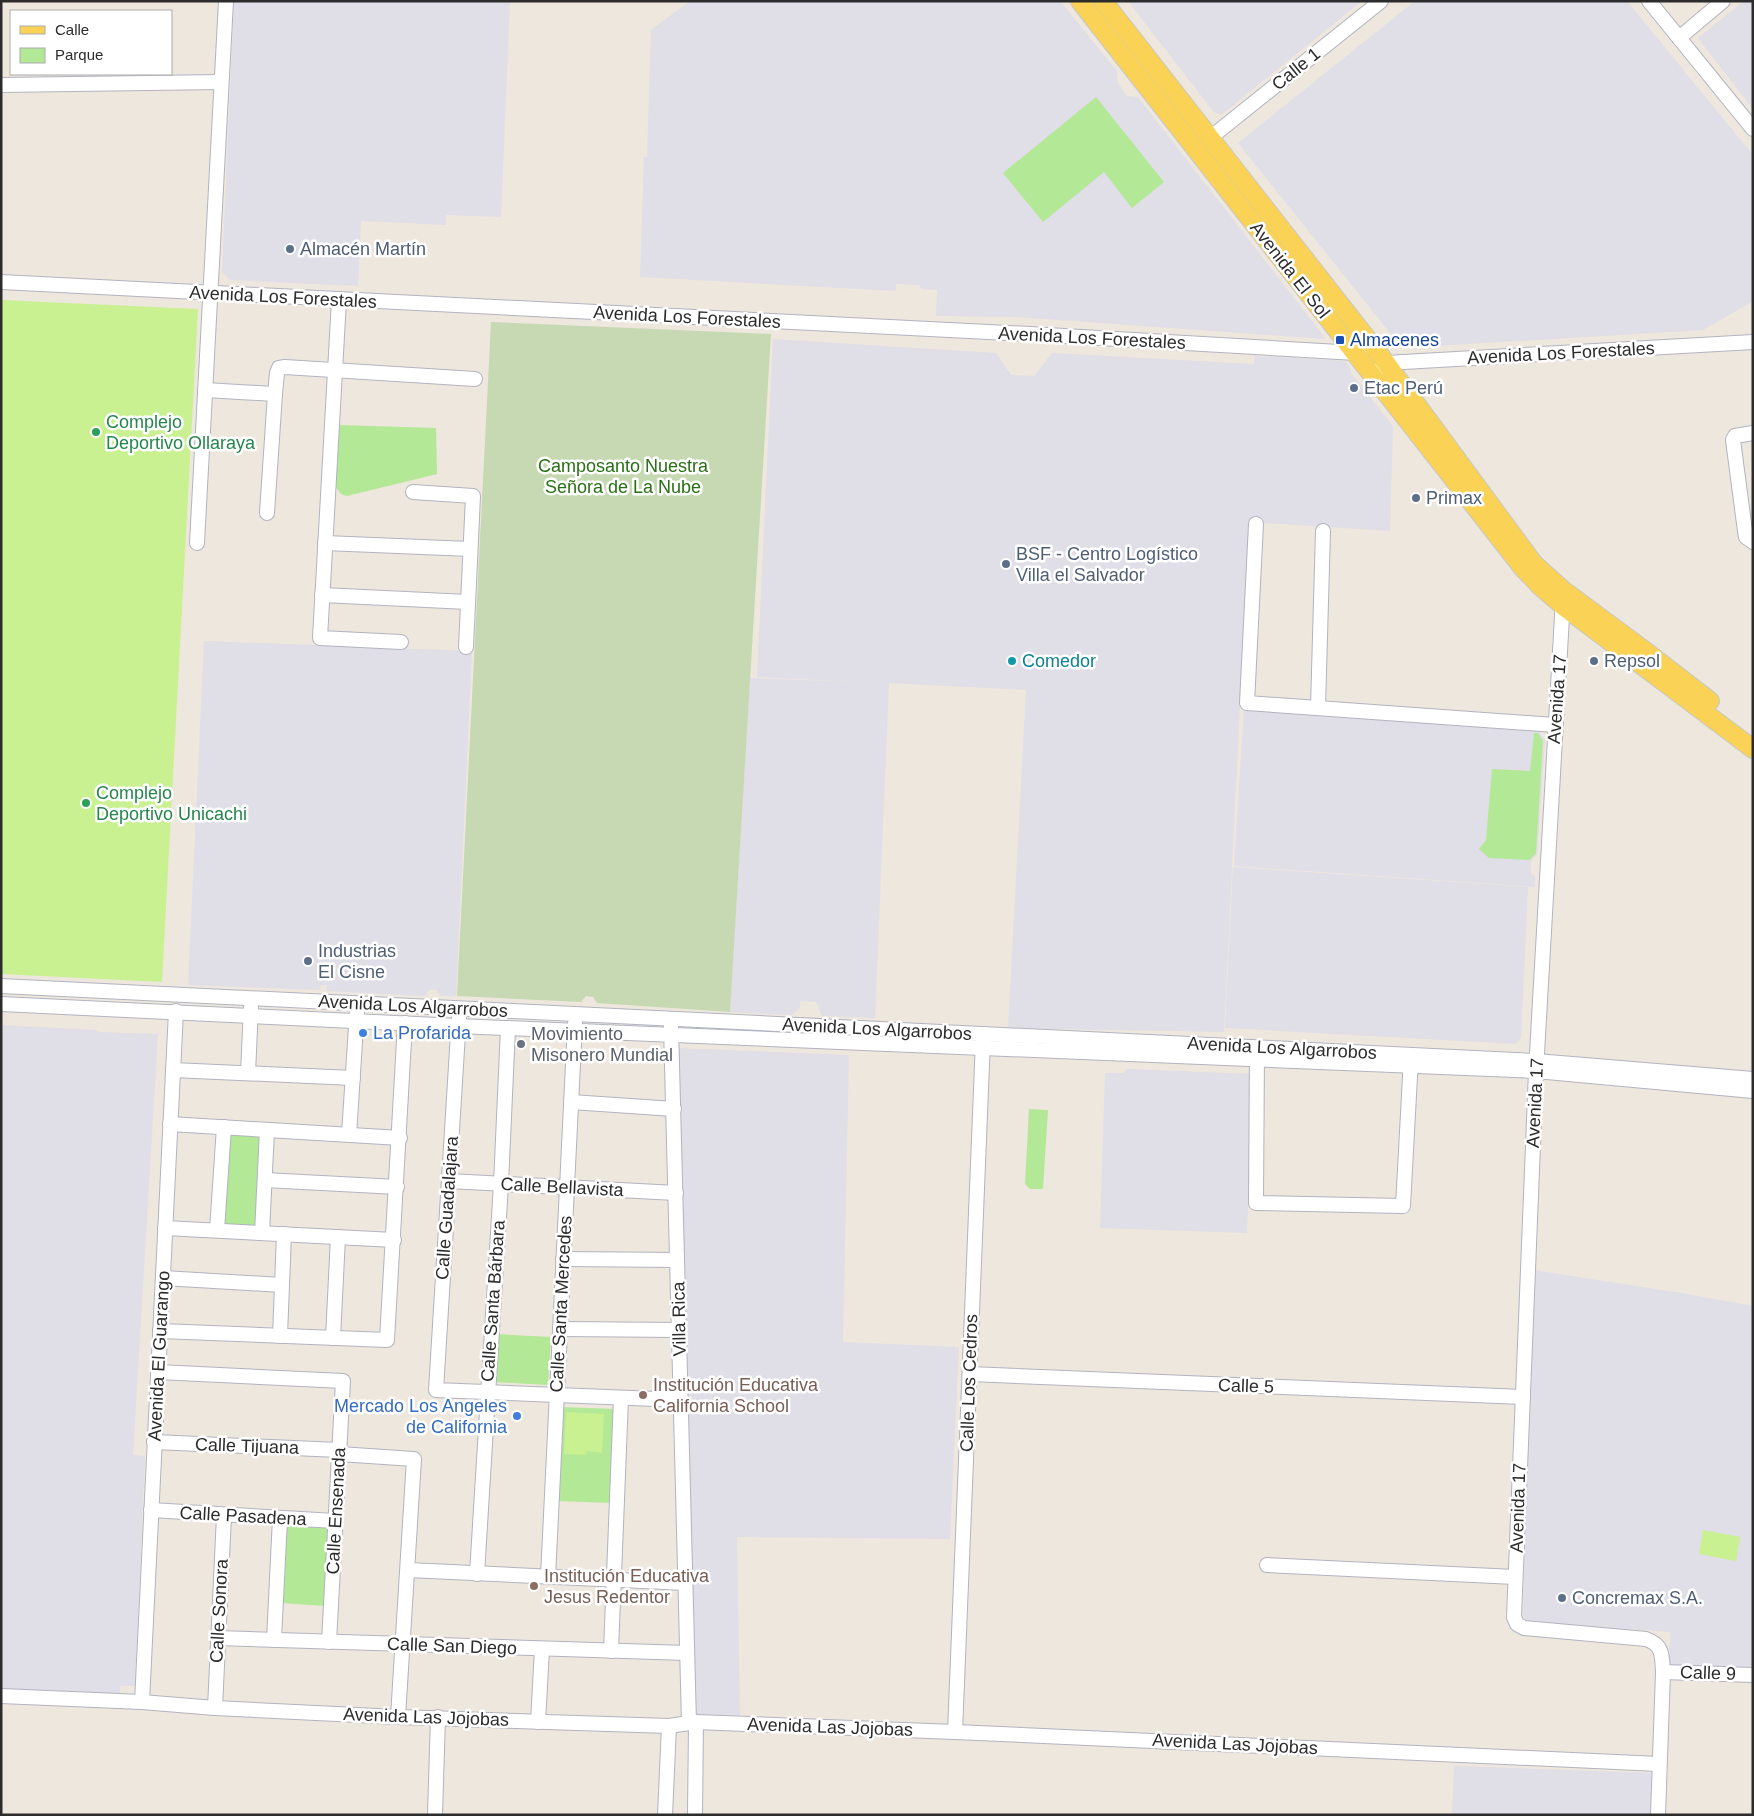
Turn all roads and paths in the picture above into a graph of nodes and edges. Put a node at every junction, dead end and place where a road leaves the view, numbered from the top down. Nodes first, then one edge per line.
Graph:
1 (226, 1) edge
2 (1080, 1) edge
3 (1102, 1) edge
4 (1381, 1) edge
5 (1649, 1) edge
6 (1723, 1) edge
7 (1678, 38) junction
8 (222, 82) junction
9 (1, 84) edge
10 (1753, 129) edge
11 (1210, 138) junction
12 (1, 282) edge
13 (210, 293) junction
14 (339, 300) junction
15 (1369, 341) junction
16 (1753, 342) edge
17 (1356, 353) junction
18 (1386, 363) junction
19 (335, 370) junction
20 (1372, 374) junction
21 (475, 378) dead end
22 (205, 390) junction
23 (275, 394) junction
24 (1753, 432) edge
25 (413, 492) dead end
26 (267, 513) dead end
27 (1256, 524) dead end
28 (1323, 531) dead end
29 (1753, 542) edge
30 (197, 543) dead end
31 (325, 543) junction
32 (470, 549) junction
33 (322, 595) junction
34 (1563, 598) junction
35 (468, 602) junction
36 (401, 642) dead end
37 (466, 647) dead end
38 (1318, 707) junction
39 (1555, 725) junction
40 (1753, 734) edge
41 (1753, 749) edge
42 (1, 986) edge
43 (176, 995) junction
44 (252, 998) junction
45 (358, 1003) junction
46 (1, 1004) edge
47 (459, 1008) junction
48 (176, 1011) junction
49 (576, 1014) junction
50 (251, 1015) junction
51 (671, 1018) junction
52 (357, 1020) junction
53 (405, 1023) junction
54 (458, 1026) junction
55 (508, 1028) junction
56 (575, 1031) junction
57 (672, 1035) junction
58 (983, 1041) junction
59 (1257, 1053) junction
60 (1411, 1060) junction
61 (1536, 1066) junction
62 (173, 1070) junction
63 (248, 1073) junction
64 (353, 1078) junction
65 (1753, 1079) edge
66 (1753, 1091) edge
67 (571, 1102) junction
68 (674, 1109) junction
69 (170, 1124) junction
70 (224, 1128) junction
71 (267, 1130) junction
72 (349, 1135) junction
73 (400, 1138) junction
74 (265, 1180) junction
75 (449, 1181) junction
76 (500, 1184) junction
77 (397, 1187) junction
78 (567, 1187) junction
79 (676, 1193) junction
80 (165, 1228) junction
81 (217, 1230) junction
82 (262, 1233) junction
83 (284, 1234) junction
84 (338, 1237) junction
85 (394, 1240) junction
86 (564, 1259) junction
87 (677, 1260) junction
88 (163, 1278) junction
89 (282, 1285) junction
90 (560, 1329) junction
91 (679, 1330) junction
92 (160, 1331) junction
93 (280, 1336) junction
94 (333, 1338) junction
95 (158, 1372) junction
96 (970, 1374) junction
97 (488, 1392) junction
98 (557, 1395) junction
99 (1523, 1397) junction
100 (621, 1398) junction
101 (681, 1400) junction
102 (154, 1442) junction
103 (339, 1452) junction
104 (151, 1510) junction
105 (224, 1514) junction
106 (280, 1518) junction
107 (335, 1521) junction
108 (1267, 1565) dead end
109 (408, 1570) junction
110 (477, 1574) junction
111 (548, 1577) junction
112 (1516, 1577) junction
113 (614, 1580) junction
114 (685, 1584) junction
115 (218, 1638) junction
116 (274, 1640) junction
117 (329, 1642) junction
118 (403, 1644) junction
119 (542, 1649) junction
120 (611, 1651) junction
121 (687, 1653) junction
122 (1663, 1672) junction
123 (1753, 1675) edge
124 (1, 1696) edge
125 (142, 1702) junction
126 (214, 1708) junction
127 (398, 1717) junction
128 (438, 1718) junction
129 (538, 1722) junction
130 (692, 1722) junction
131 (669, 1726) junction
132 (955, 1732) junction
133 (1659, 1764) junction
134 (436, 1815) edge
135 (666, 1815) edge
136 (695, 1815) edge
137 (1658, 1815) edge

1 - 8 street
2 - 17 main road, Avenida El Sol
3 - 11 main road, Avenida El Sol
4 - 11 street, Calle 1
5 - 7 street
6 - 7 street
7 - 10 street
8 - 9 street
8 - 13 street
11 - 15 main road, Avenida El Sol
12 - 13 street, Avenida Los Forestales
13 - 14 street, Avenida Los Forestales
13 - 22 street
14 - 17 street, Avenida Los Forestales
14 - 19 street
15 - 17 street
15 - 18 main road, Avenida El Sol
16 - 18 street, Avenida Los Forestales
17 - 18 street, Avenida Los Forestales
17 - 20 main road, Avenida El Sol
18 - 20 street
18 - 34 main road, Avenida El Sol
19 - 21 street
19 - 23 street
19 - 31 street
20 - 34 main road, Avenida El Sol
22 - 23 street
22 - 30 street
23 - 26 street
24 - 29 street
25 - 32 street
27 - 38 street
28 - 38 street
31 - 32 street
31 - 33 street
32 - 35 street
33 - 35 street
33 - 36 street
34 - 39 street, Avenida 17
34 - 40 main road, Avenida El Sol
34 - 41 main road, Avenida El Sol
35 - 37 street
38 - 39 street
39 - 61 street, Avenida 17
42 - 43 street, Avenida Los Algarrobos
43 - 44 street, Avenida Los Algarrobos
43 - 48 street, Avenida El Guarango
44 - 45 street, Avenida Los Algarrobos
44 - 50 street
45 - 47 street, Avenida Los Algarrobos
45 - 52 street
46 - 48 street, Avenida Los Algarrobos
47 - 49 street, Avenida Los Algarrobos
47 - 54 street, Calle Guadalajara
48 - 50 street, Avenida Los Algarrobos
48 - 62 street, Avenida El Guarango
49 - 51 street, Avenida Los Algarrobos
49 - 56 street, Calle Santa Mercedes
50 - 52 street, Avenida Los Algarrobos
50 - 63 street
51 - 57 street, Villa Rica
51 - 58 street, Avenida Los Algarrobos
52 - 53 street, Avenida Los Algarrobos
52 - 64 street
53 - 54 street, Avenida Los Algarrobos
53 - 73 street
54 - 55 street, Avenida Los Algarrobos
54 - 75 street, Calle Guadalajara
55 - 56 street, Avenida Los Algarrobos
55 - 76 street, Calle Santa Bárbara
56 - 57 street, Avenida Los Algarrobos
56 - 67 street, Calle Santa Mercedes
57 - 58 street, Avenida Los Algarrobos
57 - 68 street, Villa Rica
58 - 59 street, Avenida Los Algarrobos
58 - 96 street, Calle Los Cedros
59 - 60 street, Avenida Los Algarrobos
59 - 60 street
60 - 61 street, Avenida Los Algarrobos
61 - 65 street, Avenida Los Algarrobos
61 - 66 street, Avenida Los Algarrobos
61 - 99 street, Avenida 17
62 - 63 street
62 - 69 street, Avenida El Guarango
63 - 64 street
64 - 72 street
67 - 68 street
67 - 78 street, Calle Santa Mercedes
68 - 79 street, Villa Rica
69 - 70 street
69 - 80 street, Avenida El Guarango
70 - 71 street
70 - 81 street
71 - 72 street
71 - 74 street
72 - 73 street
73 - 77 street
74 - 77 street
74 - 82 street
75 - 76 street, Calle Bellavista
75 - 97 street, Calle Guadalajara
76 - 78 street, Calle Bellavista
76 - 97 street, Calle Santa Bárbara
77 - 85 street
78 - 79 street, Calle Bellavista
78 - 86 street, Calle Santa Mercedes
79 - 87 street, Villa Rica
80 - 81 street
80 - 88 street, Avenida El Guarango
81 - 82 street
82 - 83 street
83 - 84 street
83 - 89 street
84 - 85 street
84 - 94 street
85 - 94 street
86 - 87 street
86 - 90 street, Calle Santa Mercedes
87 - 91 street, Villa Rica
88 - 89 street
88 - 92 street, Avenida El Guarango
89 - 93 street
90 - 91 street
90 - 98 street, Calle Santa Mercedes
91 - 101 street, Villa Rica
92 - 93 street
92 - 95 street, Avenida El Guarango
93 - 94 street
95 - 102 street, Avenida El Guarango
95 - 103 street, Calle Ensenada
96 - 99 street, Calle 5
96 - 132 street, Calle Los Cedros
97 - 98 street
97 - 110 street, Calle Santa Bárbara
98 - 100 street
98 - 111 street, Calle Santa Mercedes
99 - 112 street, Avenida 17
100 - 101 street
100 - 113 street
101 - 114 street, Villa Rica
102 - 103 street, Calle Tijuana
102 - 104 street, Avenida El Guarango
103 - 107 street, Calle Ensenada
103 - 109 street, Calle Tijuana
104 - 105 street, Calle Pasadena
104 - 125 street, Avenida El Guarango
105 - 106 street, Calle Pasadena
105 - 115 street, Calle Sonora
106 - 107 street, Calle Pasadena
106 - 116 street
107 - 117 street, Calle Ensenada
108 - 112 street
109 - 110 street
109 - 118 street
110 - 111 street
111 - 113 street
112 - 122 street, Avenida 17
113 - 114 street
113 - 120 street
114 - 121 street, Villa Rica
115 - 116 street, Calle San Diego
115 - 126 street, Calle Sonora
116 - 117 street, Calle San Diego
117 - 118 street, Calle San Diego
118 - 119 street, Calle San Diego
118 - 127 street
119 - 120 street, Calle San Diego
119 - 129 street
120 - 121 street, Calle San Diego
121 - 130 street, Villa Rica
122 - 123 street, Calle 9
122 - 133 street
124 - 125 street, Avenida Las Jojobas
125 - 126 street, Avenida Las Jojobas
126 - 127 street, Avenida Las Jojobas
127 - 128 street, Avenida Las Jojobas
128 - 129 street, Avenida Las Jojobas
128 - 134 street
129 - 131 street, Avenida Las Jojobas
130 - 131 street, Avenida Las Jojobas
130 - 132 street, Avenida Las Jojobas
130 - 136 street, Villa Rica
131 - 135 street
132 - 133 street, Avenida Las Jojobas
133 - 137 street

